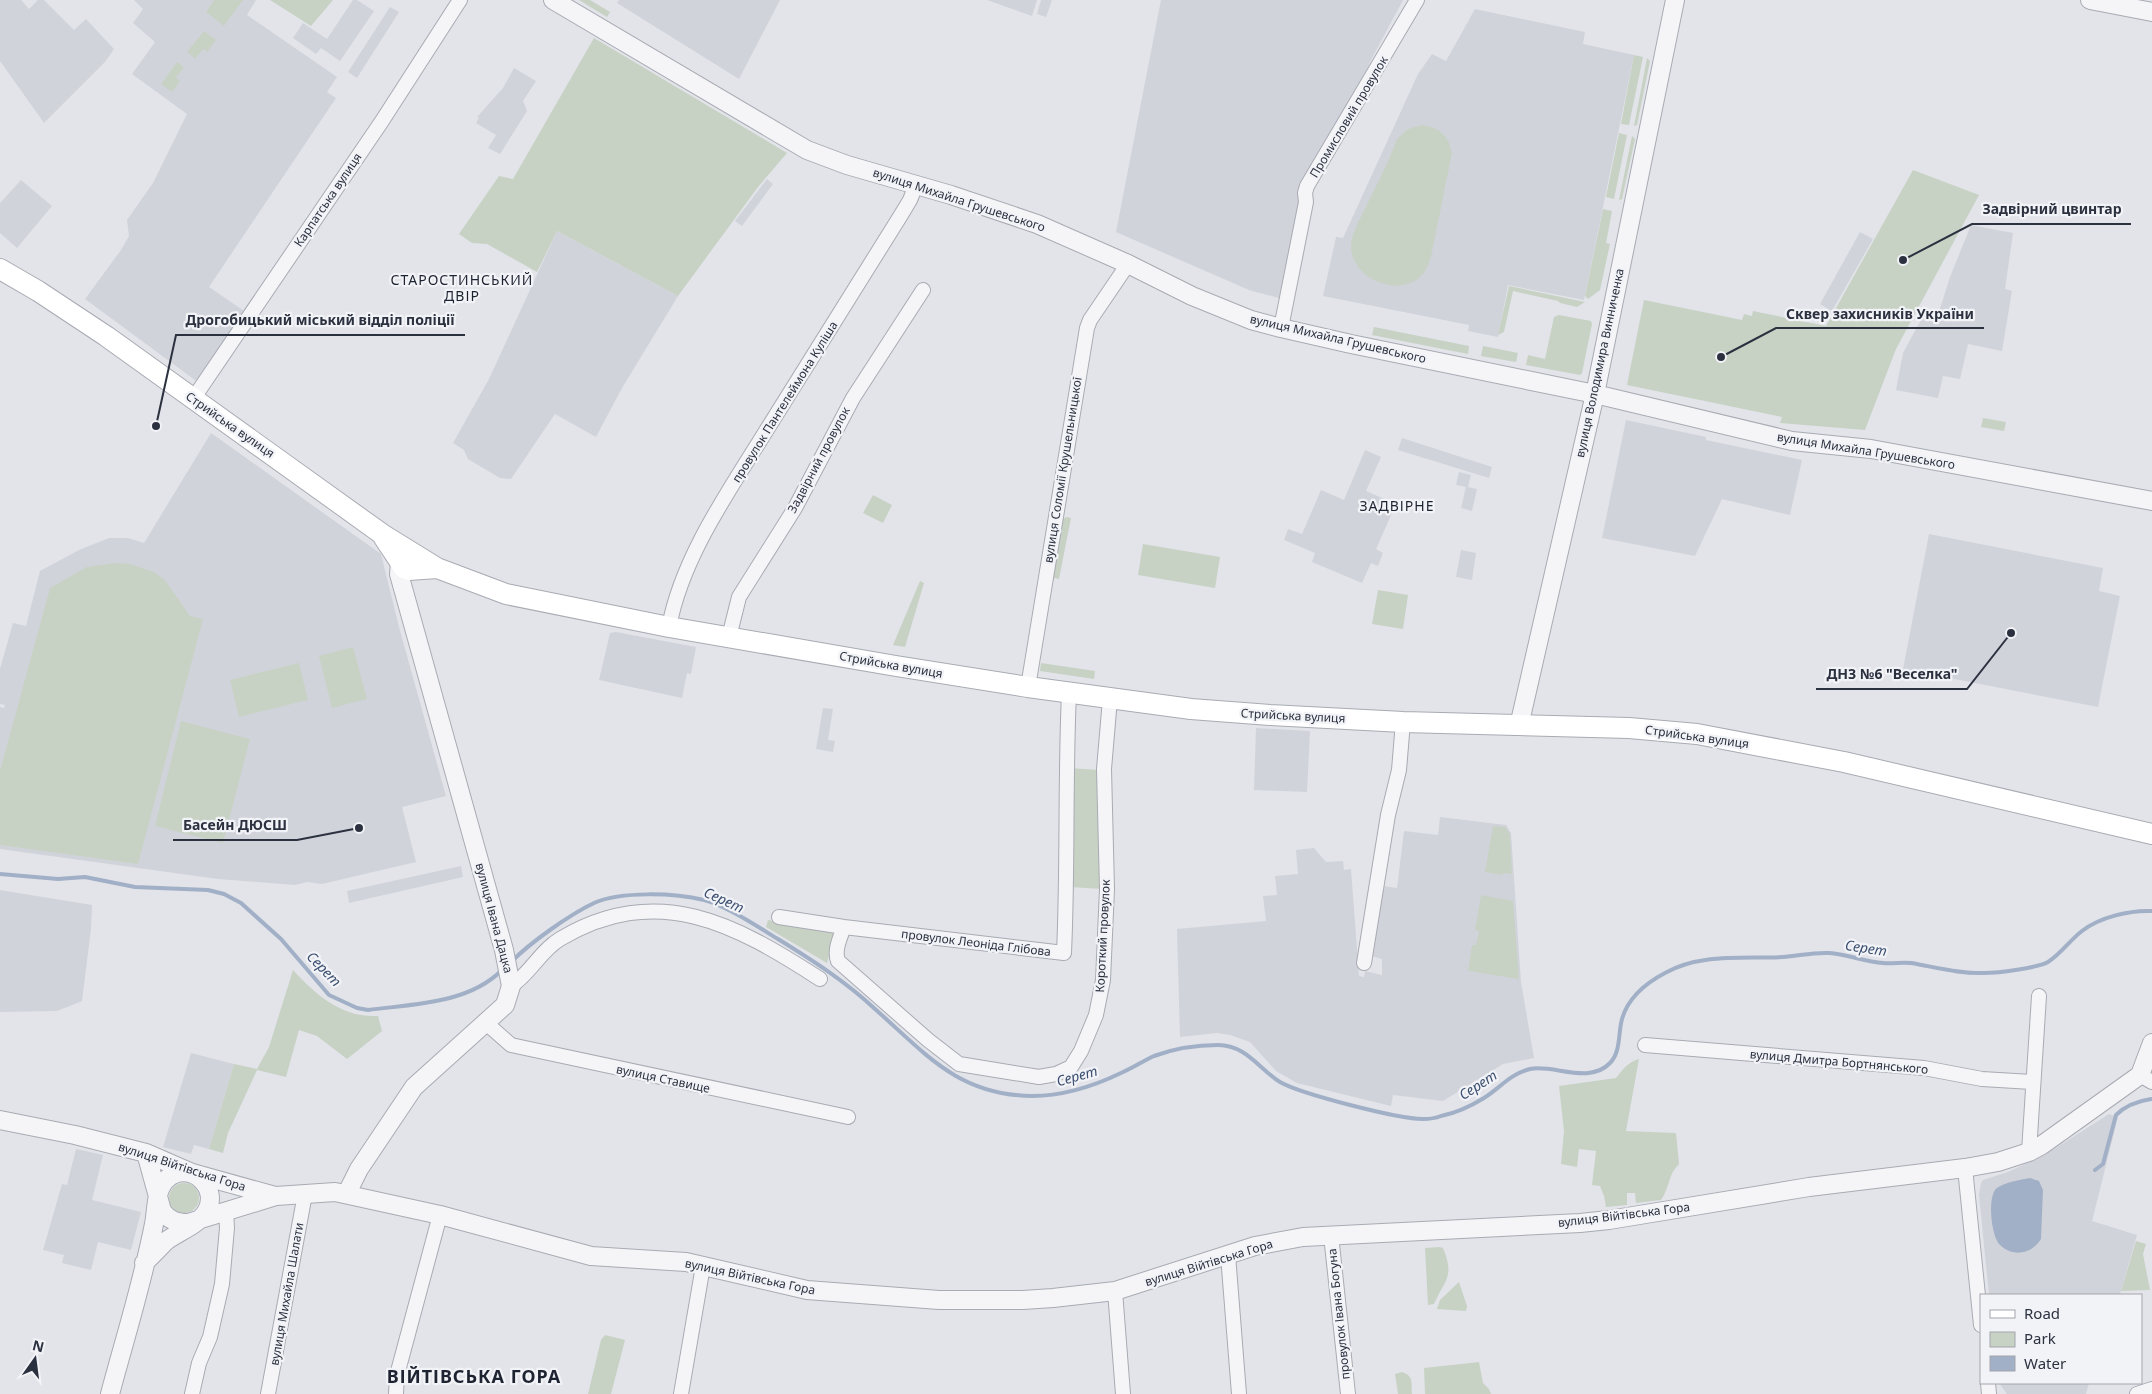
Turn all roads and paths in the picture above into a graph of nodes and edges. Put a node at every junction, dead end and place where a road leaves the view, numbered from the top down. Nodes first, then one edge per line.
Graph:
1 (460, 0) edge
2 (553, 0) edge
3 (1417, 0) edge
4 (1675, 0) edge
5 (2090, 0) edge
6 (2152, 12) edge
7 (916, 185) junction
8 (1128, 264) junction
9 (0, 269) edge
10 (923, 290) dead end
11 (1281, 328) junction
12 (1595, 394) junction
13 (193, 399) junction
14 (2152, 501) edge
15 (408, 562) junction
16 (669, 627) junction
17 (729, 637) junction
18 (1028, 687) junction
19 (1069, 693) junction
20 (1110, 699) junction
21 (1403, 722) junction
22 (1519, 726) junction
23 (2152, 834) edge
24 (779, 917) dead end
25 (844, 927) junction
26 (1364, 963) dead end
27 (820, 979) dead end
28 (510, 981) junction
29 (2039, 996) dead end
30 (486, 1023) junction
31 (2152, 1043) edge
32 (1645, 1045) dead end
33 (2146, 1079) edge
34 (2032, 1082) junction
35 (848, 1117) dead end
36 (0, 1120) edge
37 (2029, 1152) junction
38 (146, 1153) junction
39 (1965, 1168) junction
40 (192, 1173) junction
41 (347, 1193) junction
42 (305, 1194) junction
43 (276, 1196) junction
44 (158, 1200) junction
45 (226, 1211) junction
46 (440, 1215) junction
47 (194, 1221) junction
48 (1331, 1235) junction
49 (1228, 1254) junction
50 (144, 1262) junction
51 (704, 1266) junction
52 (1115, 1291) junction
53 (1980, 1315) edge
54 (2152, 1389) edge
55 (110, 1394) edge
56 (192, 1394) edge
57 (268, 1394) edge
58 (396, 1394) edge
59 (681, 1394) edge
60 (1123, 1394) edge
61 (1239, 1394) edge
62 (1348, 1394) edge
63 (2137, 1394) edge

1 - 13 street, Карпатська вулиця
2 - 7 street, вулиця Михайла Грушевського
3 - 11 street, Промисловий провулок
4 - 12 street, вулиця Володимира Винниченка
5 - 6 street
7 - 8 street, вулиця Михайла Грушевського
7 - 16 street, провулок Пантелеймона Куліша
8 - 11 street, вулиця Михайла Грушевського
8 - 18 street, вулиця Соломії Крушельницької
9 - 13 main road, Стрийська вулиця
10 - 17 street, Задвірний провулок
11 - 12 street, вулиця Михайла Грушевського
12 - 14 street, вулиця Михайла Грушевського
12 - 22 street, вулиця Володимира Винниченка
13 - 15 main road, Стрийська вулиця
15 - 16 main road, Стрийська вулиця
15 - 28 street, вулиця Івана Дацка
16 - 17 main road, Стрийська вулиця
17 - 18 main road, Стрийська вулиця
18 - 19 main road, Стрийська вулиця
19 - 20 main road, Стрийська вулиця
19 - 25 street, провулок Леоніда Глібова
20 - 21 main road, Стрийська вулиця
20 - 25 street, Короткий провулок
21 - 22 main road, Стрийська вулиця
21 - 26 street
22 - 23 main road, Стрийська вулиця
24 - 25 street, провулок Леоніда Глібова
27 - 28 street
28 - 30 street, вулиця Івана Дацка
29 - 34 street
30 - 35 street, вулиця Ставище
30 - 41 street, вулиця Івана Дацка
31 - 33 street
32 - 34 street, вулиця Дмитра Бортнянського
33 - 37 street, вулиця Війтівська Гора
34 - 37 street
36 - 38 street, вулиця Війтівська Гора
37 - 39 street, вулиця Війтівська Гора
38 - 40 street, вулиця Війтівська Гора
38 - 44 street
39 - 48 street, вулиця Війтівська Гора
39 - 53 street
40 - 43 street, вулиця Війтівська Гора
40 - 44 street
40 - 47 street
41 - 42 street, вулиця Війтівська Гора
41 - 46 street, вулиця Війтівська Гора
42 - 43 street, вулиця Війтівська Гора
42 - 57 street, вулиця Михайла Шалати
43 - 45 street, вулиця Війтівська Гора
44 - 47 street
44 - 50 street
45 - 47 street, вулиця Війтівська Гора
45 - 56 street
46 - 51 street, вулиця Війтівська Гора
46 - 58 street
47 - 50 street
48 - 49 street, вулиця Війтівська Гора
48 - 62 street, провулок Івана Богуна
49 - 52 street, вулиця Війтівська Гора
49 - 61 street
50 - 55 street
51 - 52 street, вулиця Війтівська Гора
51 - 59 street
52 - 60 street
54 - 63 street

